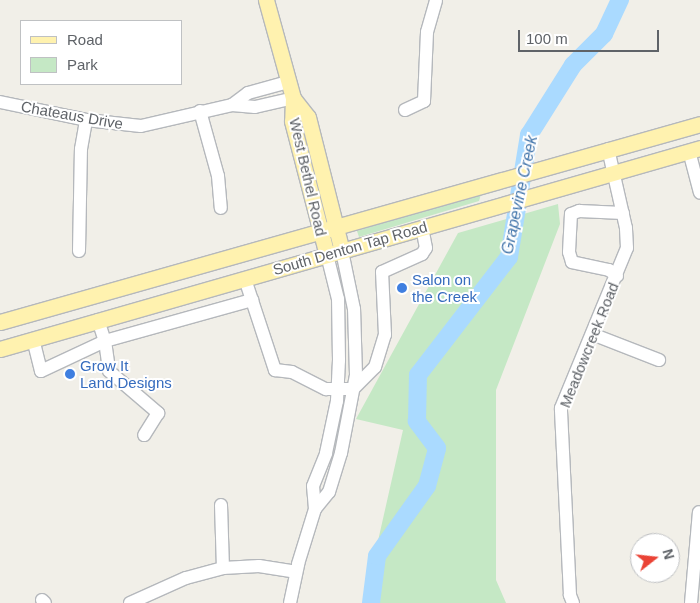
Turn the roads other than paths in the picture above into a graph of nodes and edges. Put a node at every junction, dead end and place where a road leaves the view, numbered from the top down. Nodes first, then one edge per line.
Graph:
1 (266, 0) edge
2 (436, 0) edge
3 (288, 82) junction
4 (293, 98) junction
5 (0, 102) edge
6 (232, 105) junction
7 (405, 110) dead end
8 (200, 111) junction
9 (86, 120) junction
10 (700, 124) edge
11 (608, 149) junction
12 (694, 149) edge
13 (614, 172) junction
14 (699, 186) edge
15 (221, 208) dead end
16 (623, 213) junction
17 (336, 226) junction
18 (422, 228) junction
19 (320, 230) junction
20 (342, 250) junction
21 (79, 251) dead end
22 (327, 255) junction
23 (617, 276) junction
24 (245, 278) junction
25 (92, 296) junction
26 (252, 300) junction
27 (98, 320) junction
28 (0, 322) edge
29 (592, 334) junction
30 (33, 339) junction
31 (105, 341) junction
32 (0, 349) edge
33 (658, 360) dead end
34 (338, 388) junction
35 (354, 390) junction
36 (144, 435) dead end
37 (221, 505) dead end
38 (316, 509) junction
39 (700, 512) edge
40 (223, 568) junction
41 (296, 572) junction
42 (130, 603) edge
43 (290, 603) edge
44 (573, 603) edge
45 (691, 603) edge

1 - 3 main road, West Bethel Road
2 - 7 street
3 - 4 main road, West Bethel Road
3 - 6 street, Chateaus Drive
4 - 6 street, Chateaus Drive
4 - 17 main road, West Bethel Road
4 - 19 main road, West Bethel Road
5 - 9 street, Chateaus Drive
6 - 8 street, Chateaus Drive
8 - 9 street, Chateaus Drive
8 - 15 street
9 - 21 street
10 - 11 main road, South Denton Tap Road
11 - 13 street, Meadowcreek Road
11 - 17 main road, South Denton Tap Road
12 - 13 main road, South Denton Tap Road
12 - 14 street
13 - 16 street, Meadowcreek Road
13 - 18 main road, South Denton Tap Road
16 - 23 street, Meadowcreek Road
16 - 23 street
17 - 19 main road, South Denton Tap Road
17 - 20 main road, West Bethel Road
18 - 20 main road, South Denton Tap Road
18 - 35 street
19 - 22 main road, West Bethel Road
19 - 25 main road, South Denton Tap Road
20 - 22 main road, South Denton Tap Road
20 - 35 street
22 - 24 main road, South Denton Tap Road
22 - 34 street
23 - 29 street, Meadowcreek Road
24 - 26 street
24 - 27 main road, South Denton Tap Road
25 - 27 main road
25 - 28 main road, South Denton Tap Road
26 - 31 street
26 - 34 street
27 - 30 main road, South Denton Tap Road
27 - 31 street
29 - 33 street
29 - 44 street, Meadowcreek Road
30 - 31 street
30 - 32 main road, South Denton Tap Road
31 - 36 street
34 - 35 street
34 - 38 street
35 - 38 street
37 - 40 street
38 - 41 street
39 - 45 street
40 - 41 street
40 - 42 street
41 - 43 street

